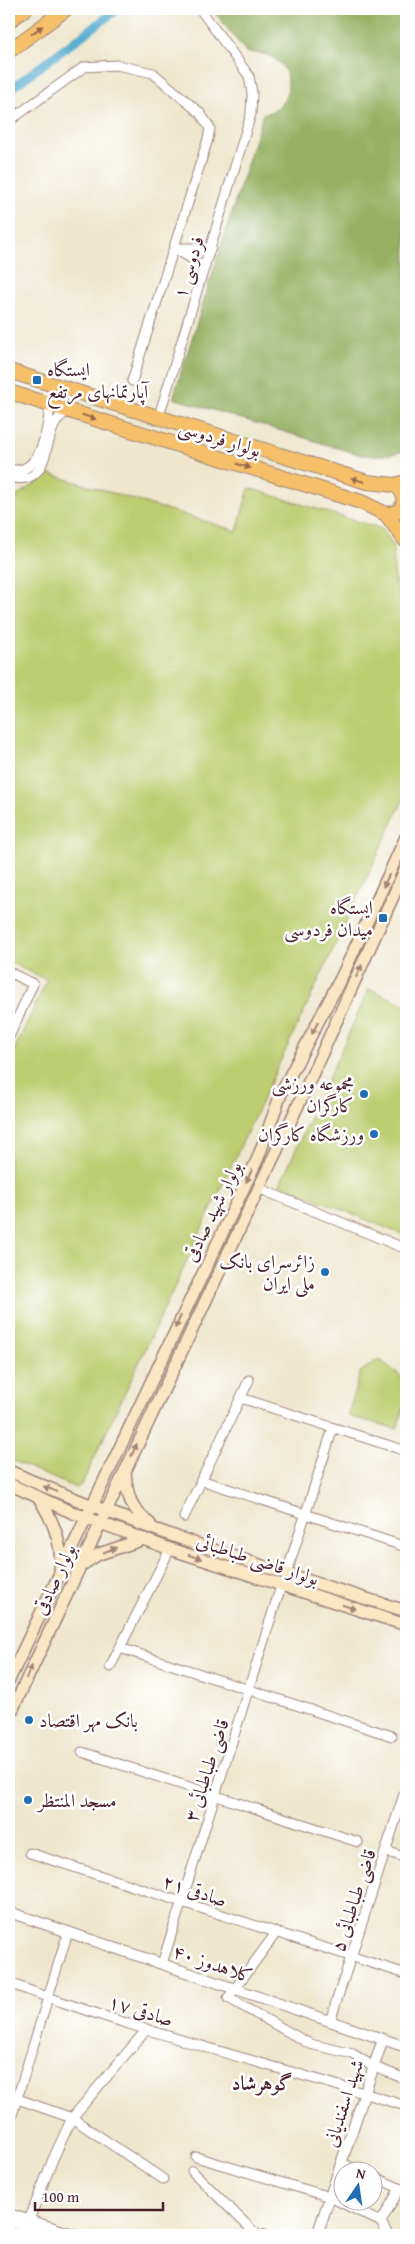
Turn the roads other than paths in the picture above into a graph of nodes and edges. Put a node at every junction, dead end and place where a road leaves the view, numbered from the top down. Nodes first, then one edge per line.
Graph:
1 (25, 9) edge
2 (66, 9) edge
3 (200, 9) edge
4 (9, 21) edge
5 (9, 51) edge
6 (9, 122) edge
7 (174, 248) junction
8 (211, 248) junction
9 (205, 267) junction
10 (9, 371) edge
11 (132, 381) dead end
12 (9, 392) edge
13 (50, 404) junction
14 (68, 410) junction
15 (158, 419) junction
16 (9, 469) edge
17 (9, 477) edge
18 (401, 484) edge
19 (386, 514) junction
20 (406, 541) edge
21 (406, 837) edge
22 (406, 868) edge
23 (9, 972) edge
24 (9, 1037) edge
25 (282, 1091) junction
26 (300, 1098) junction
27 (258, 1188) junction
28 (406, 1249) edge
29 (249, 1380) dead end
30 (241, 1398) junction
31 (333, 1428) junction
32 (406, 1450) edge
33 (124, 1470) junction
34 (9, 1471) edge
35 (201, 1480) junction
36 (9, 1484) edge
37 (38, 1496) junction
38 (91, 1505) junction
39 (105, 1510) junction
40 (305, 1514) junction
41 (86, 1517) junction
42 (184, 1518) dead end
43 (100, 1522) junction
44 (159, 1531) junction
45 (144, 1539) junction
46 (406, 1547) edge
47 (170, 1549) junction
48 (79, 1567) junction
49 (60, 1573) junction
50 (286, 1575) junction
51 (281, 1586) junction
52 (406, 1611) edge
53 (406, 1625) edge
54 (120, 1648) junction
55 (110, 1667) dead end
56 (9, 1680) edge
57 (249, 1690) junction
58 (9, 1717) edge
59 (392, 1736) dead end
60 (82, 1752) dead end
61 (406, 1788) edge
62 (216, 1795) junction
63 (358, 1842) dead end
64 (386, 1851) junction
65 (30, 1854) dead end
66 (406, 1858) edge
67 (181, 1902) junction
68 (9, 1912) edge
69 (68, 1932) junction
70 (276, 1933) junction
71 (351, 1957) junction
72 (162, 1964) junction
73 (406, 1974) edge
74 (9, 1983) edge
75 (234, 1989) junction
76 (48, 1998) junction
77 (330, 2021) junction
78 (147, 2029) junction
79 (383, 2039) junction
80 (406, 2047) edge
81 (374, 2067) junction
82 (406, 2080) edge
83 (365, 2093) junction
84 (12, 2098) edge
85 (406, 2106) edge
86 (72, 2118) junction
87 (9, 2125) edge
88 (196, 2157) dead end
89 (342, 2162) edge
90 (192, 2171) dead end
91 (163, 2179) dead end
92 (382, 2180) edge
93 (403, 2189) edge
94 (332, 2191) edge
95 (330, 2197) junction
96 (9, 2214) edge
97 (29, 2220) junction
98 (9, 2222) edge
99 (381, 2222) junction
100 (50, 2235) edge
101 (76, 2235) edge
102 (265, 2235) edge
103 (317, 2235) edge
104 (386, 2235) edge

1 - 4 main road
5 -> 2 main road
3 - 8 street, فردوسی ۱
6 - 7 street
7 - 8 street
7 - 9 street
7 - 11 street
8 - 9 street, فردوسی ۱
9 - 15 street, فردوسی ۱
10 - 15 main road, بولوار فردوسی
12 - 13 main road, بولوار فردوسی
13 - 14 main road, بولوار فردوسی
13 - 16 street
14 - 17 street
14 -> 19 main road, بولوار فردوسی
18 -> 15 main road, بولوار فردوسی
18 - 19 main road
19 - 20 main road, بولوار فردوسی
21 -> 25 main road, بولوار شهید صادقی
26 -> 22 main road, بولوار شهید صادقی
23 - 24 street
25 - 26 main road
25 -> 38 main road, بولوار شهید صادقی
26 - 27 main road, بولوار شهید صادقی
27 - 28 street
33 -> 27 main road, بولوار شهید صادقی
29 - 30 street
30 - 31 street
30 - 35 street
31 - 32 street
31 - 40 street
33 - 39 main road, بولوار شهید صادقی
33 - 44 main road
38 -> 34 main road, بولوار قاضی طباطبائی
35 - 40 street
35 - 42 street
36 - 37 main road, بولوار قاضی طباطبائی
37 - 41 main road, بولوار قاضی طباطبائی
37 - 49 main road
38 - 39 main road, بولوار قاضی طباطبائی
38 - 41 main road, بولوار شهید صادقی
39 - 43 main road, بولوار صادقی
39 - 44 main road, بولوار قاضی طباطبائی
40 - 46 street
40 - 50 street
41 - 43 main road, بولوار قاضی طباطبائی
41 - 49 main road, بولوار شهید صادقی
43 - 45 main road, بولوار قاضی طباطبائی
43 - 48 main road, بولوار صادقی
44 - 50 main road, بولوار قاضی طباطبائی
45 - 47 main road, بولوار قاضی طباطبائی
48 -> 45 main road
47 -> 51 main road, بولوار قاضی طباطبائی
47 - 54 street
58 -> 48 main road, بولوار صادقی
49 - 56 main road, بولوار صادقی
50 - 52 main road, بولوار قاضی طباطبائی
51 -> 53 main road, بولوار قاضی طباطبائی
51 - 57 street, قاضی طباطبائی ۳
54 - 55 street
54 - 57 street
57 - 59 street
57 - 62 street, قاضی طباطبائی ۳
60 - 62 street
61 - 64 street, قاضی طباطبائی ۵
62 - 63 street
62 - 67 street, قاضی طباطبائی ۳
64 - 66 street
64 - 71 street, قاضی طباطبائی ۵
65 - 67 street, صادقی ۲۱
67 - 70 street, صادقی ۲۱
67 - 72 street, قاضی طباطبائی ۳
68 - 69 street, کلاهدوز ۴۰
69 - 72 street, کلاهدوز ۴۰
69 - 76 street
70 - 71 street, صادقی ۲۱
70 - 75 street
71 - 73 street, صادقی ۲۱
71 - 77 street, قاضی طباطبائی ۵
72 - 75 street, کلاهدوز ۴۰
74 - 76 street, صادقی ۱۷
75 - 77 street, کلاهدوز ۴۰
75 - 81 street
76 - 78 street, صادقی ۱۷
76 - 84 street
77 - 79 street, کلاهدوز ۴۰
78 - 83 street, صادقی ۱۷
78 - 86 street
79 - 80 street, کلاهدوز ۴۰
79 - 81 street, شهید اسفندیانی
81 - 82 street
81 - 83 street, شهید اسفندیانی
83 - 85 street, صادقی ۱۷
83 - 89 street, شهید اسفندیانی
84 - 86 street
84 - 87 street
86 - 91 street
86 - 97 street
88 - 95 street
90 - 102 street
92 - 93 street
93 - 99 street
94 - 95 street, شهید اسفندیانی
95 - 99 street
95 - 103 street, شهید اسفندیانی
96 - 97 street
97 - 101 street
98 - 100 street
99 - 104 street

